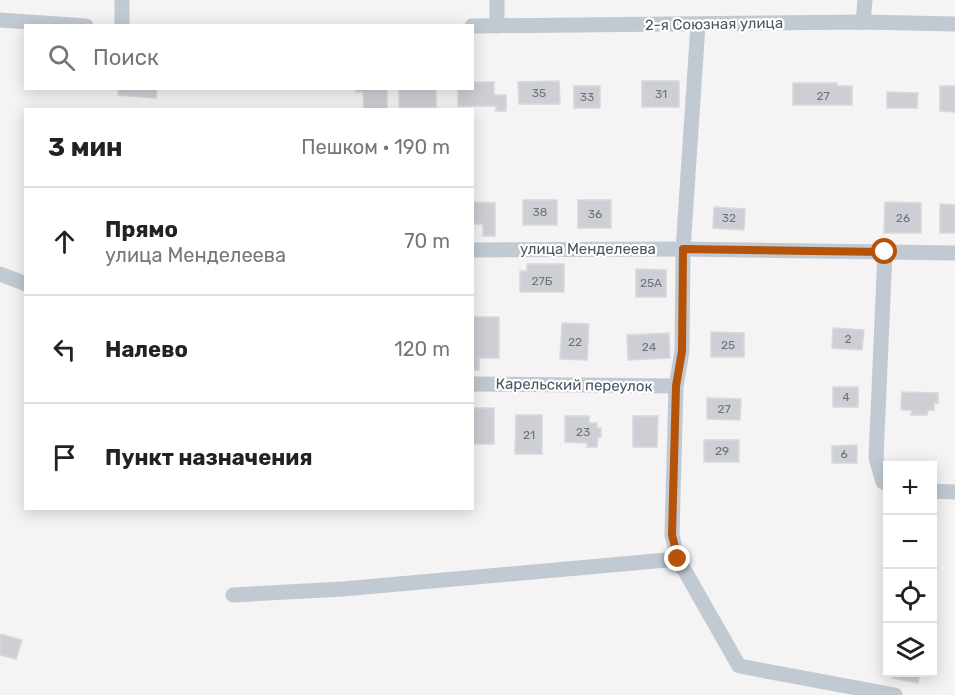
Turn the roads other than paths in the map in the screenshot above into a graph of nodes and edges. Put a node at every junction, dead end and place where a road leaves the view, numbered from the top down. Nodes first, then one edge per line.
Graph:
1 (122, 0) edge
2 (497, 0) edge
3 (865, 0) edge
4 (0, 20) edge
5 (863, 22) junction
6 (57, 24) edge
7 (122, 24) edge
8 (955, 24) edge
9 (698, 25) junction
10 (474, 26) edge
11 (497, 26) junction
12 (683, 249) junction
13 (474, 250) edge
14 (885, 252) junction
15 (955, 253) edge
16 (0, 274) edge
17 (24, 283) edge
18 (474, 384) edge
19 (676, 386) junction
20 (883, 482) edge
21 (937, 491) edge
22 (955, 492) edge
23 (678, 559) junction
24 (233, 595) dead end
25 (895, 695) edge

1 - 7 street
2 - 11 street
3 - 5 street
4 - 6 street
5 - 8 street, 2-я Союзная улица
5 - 9 street, 2-я Союзная улица
9 - 11 street, 2-я Союзная улица
9 - 12 street
10 - 11 street, 2-я Союзная улица
12 - 13 street, улица Менделеева
12 - 14 street, улица Менделеева
12 - 19 street
14 - 15 street, улица Менделеева
14 - 20 street
16 - 17 street
18 - 19 street, Карельский переулок
19 - 23 street
21 - 22 street
23 - 24 street
23 - 25 street

